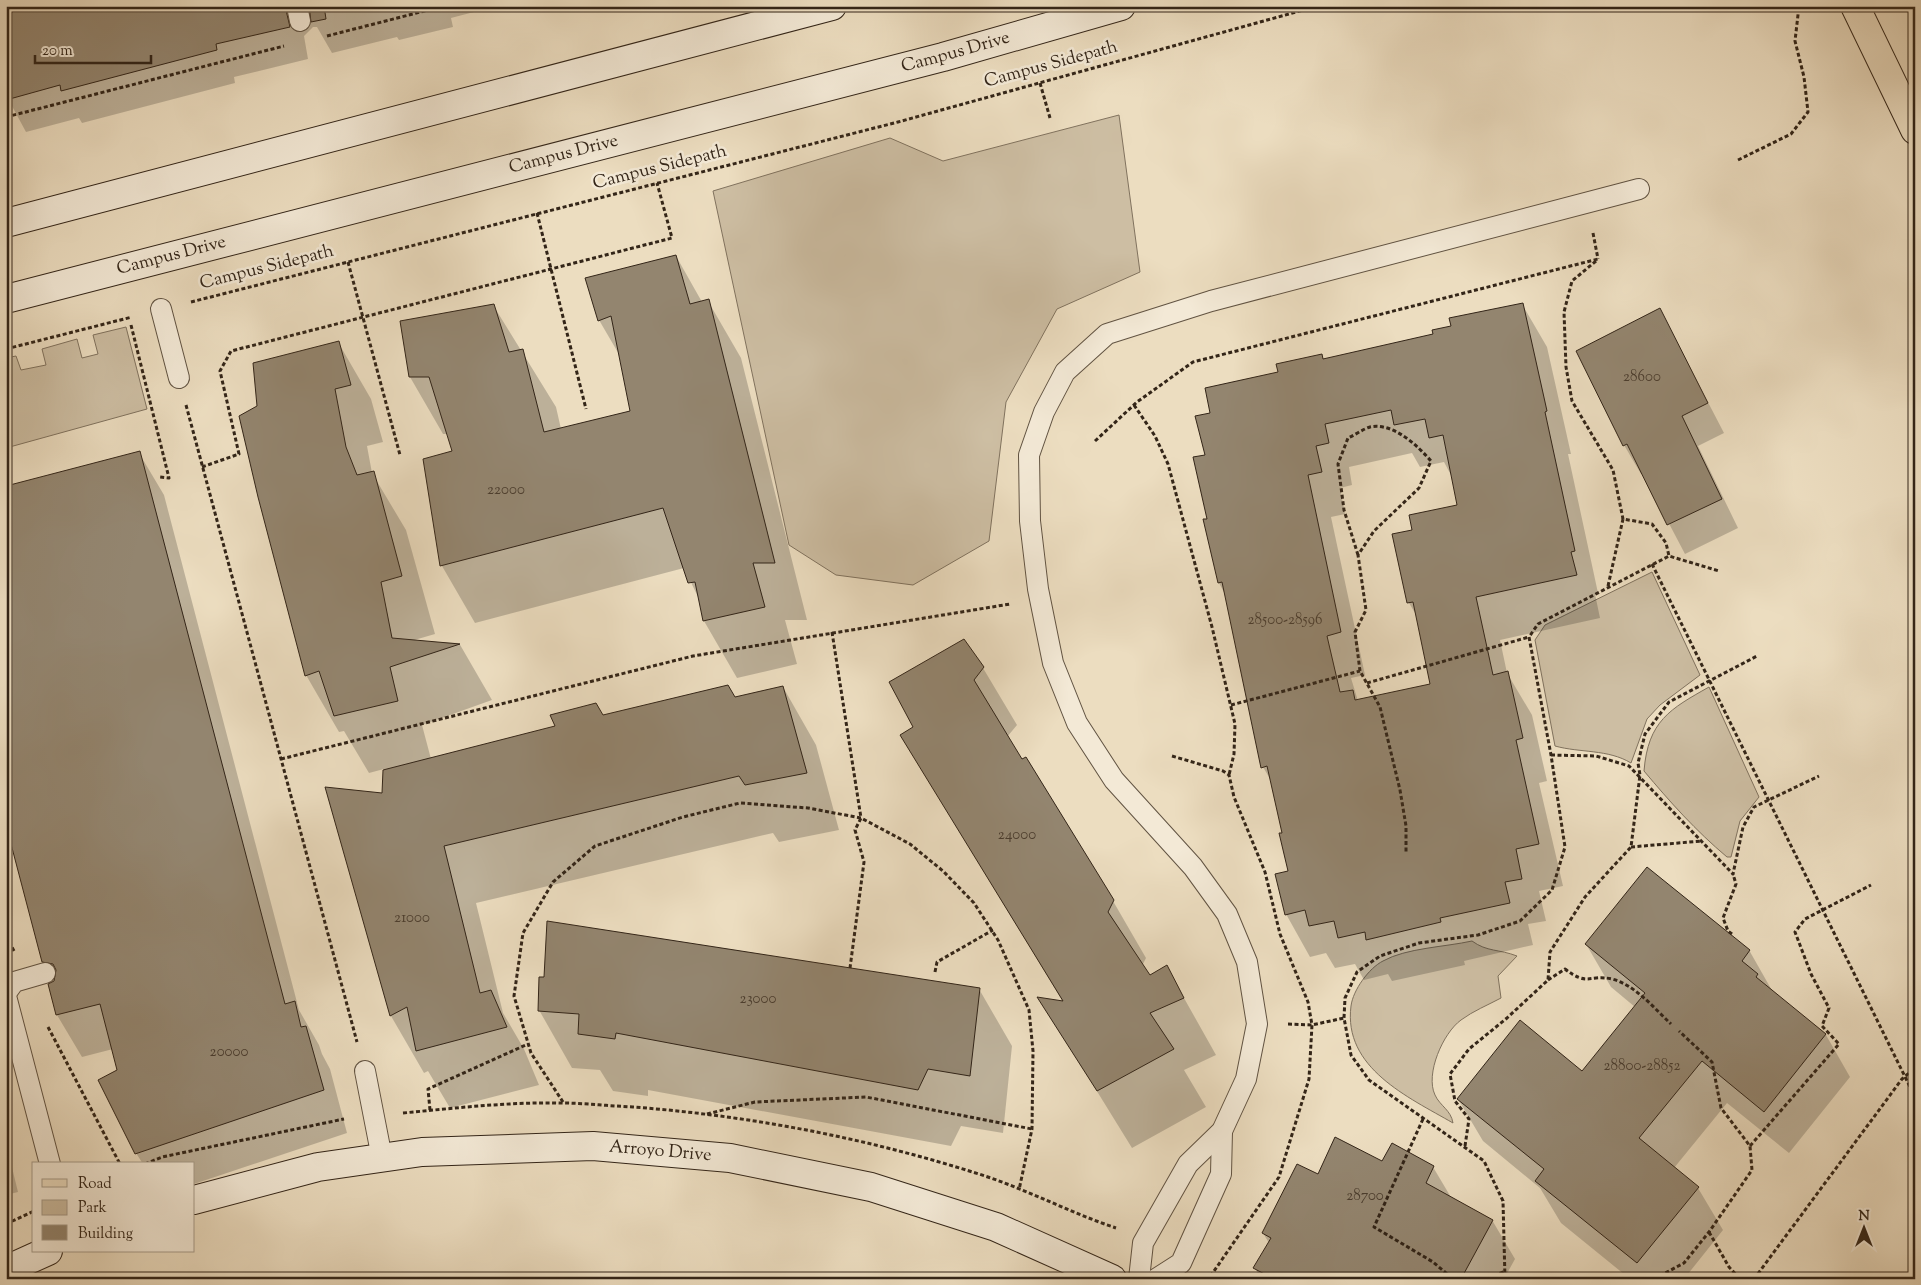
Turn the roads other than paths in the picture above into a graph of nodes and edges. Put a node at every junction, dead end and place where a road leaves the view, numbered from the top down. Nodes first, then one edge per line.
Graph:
1 (832, 6) edge
2 (1121, 6) edge
3 (1855, 6) edge
4 (1915, 130) edge
5 (1639, 190) dead end
6 (6, 224) edge
7 (6, 299) edge
8 (161, 309) road end
9 (179, 378) road end
10 (36, 975) road end
11 (6, 995) edge
12 (365, 1072) road end
13 (1222, 1131) junction
14 (382, 1158) junction
15 (49, 1162) edge
16 (195, 1200) edge
17 (46, 1252) edge
18 (6, 1270) edge
19 (1112, 1279) edge
20 (1139, 1279) edge
21 (1156, 1279) edge

1 - 6 main road
2 - 7 main road, Campus Drive
3 - 4 main road
5 - 13 lane
8 - 9 lane
10 - 11 lane
11 - 15 lane
12 - 14 lane
13 - 20 lane
13 - 21 lane
14 - 16 main road, Arroyo Drive
14 - 19 main road, Arroyo Drive
17 - 18 main road

